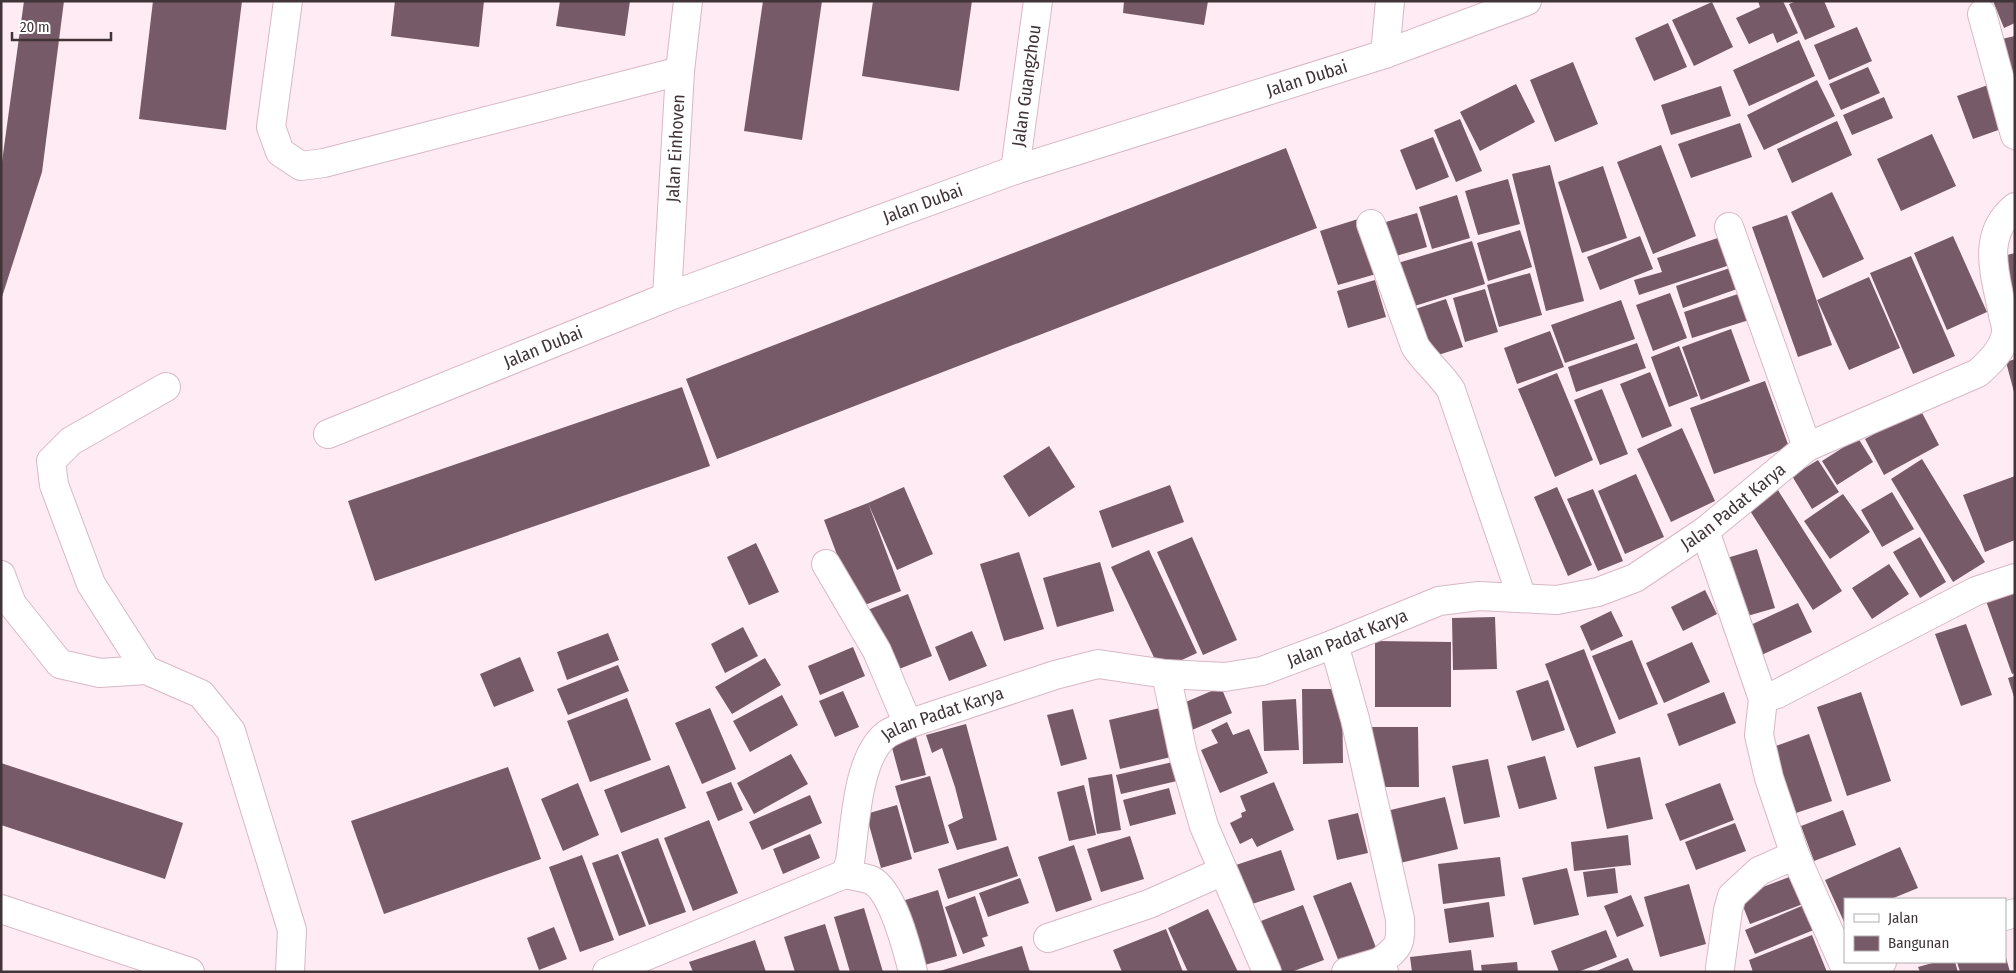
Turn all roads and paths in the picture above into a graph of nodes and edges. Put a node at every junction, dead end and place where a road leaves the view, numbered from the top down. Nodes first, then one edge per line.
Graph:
1 (288, 1) edge
2 (688, 1) edge
3 (1038, 1) edge
4 (1390, 1) edge
5 (1527, 1) edge
6 (1982, 14) dead end
7 (1385, 54) junction
8 (680, 72) junction
9 (2015, 135) edge
10 (1015, 170) junction
11 (2015, 207) edge
12 (1371, 224) dead end
13 (1730, 227) dead end
14 (667, 297) junction
15 (166, 387) dead end
16 (328, 434) dead end
17 (1808, 447) junction
18 (1705, 531) junction
19 (826, 564) dead end
20 (1, 575) edge
21 (2015, 578) edge
22 (1522, 598) junction
23 (1334, 644) junction
24 (146, 670) junction
25 (1166, 674) junction
26 (1763, 699) junction
27 (908, 724) junction
28 (1795, 855) junction
29 (1223, 871) junction
30 (844, 874) junction
31 (1, 909) edge
32 (1048, 938) dead end
33 (1880, 963) edge
34 (1382, 967) edge
35 (1714, 971) edge
36 (190, 972) edge
37 (290, 972) edge
38 (607, 972) edge
39 (914, 972) edge
40 (1266, 972) edge
41 (1346, 972) edge
42 (1846, 972) edge
43 (1860, 972) edge

1 - 8 street
2 - 8 street, Jalan Einhoven
3 - 10 street, Jalan Guangzhou
4 - 7 street
5 - 7 street, Jalan Dubai
6 - 9 street
7 - 10 street, Jalan Dubai
8 - 14 street, Jalan Einhoven
10 - 14 street, Jalan Dubai
11 - 17 street, Jalan Padat Karya
12 - 22 street
13 - 17 street
14 - 16 street, Jalan Dubai
15 - 24 street
17 - 18 street, Jalan Padat Karya
18 - 22 street, Jalan Padat Karya
18 - 26 street
19 - 27 street
20 - 24 street
21 - 26 street
22 - 23 street, Jalan Padat Karya
23 - 25 street, Jalan Padat Karya
23 - 34 street
24 - 37 street
25 - 27 street, Jalan Padat Karya
25 - 29 street
26 - 28 street
27 - 30 street, Jalan Padat Karya
28 - 35 street
28 - 42 street
29 - 32 street
29 - 40 street
30 - 38 street
30 - 39 street
31 - 36 street
33 - 43 street
34 - 41 street

